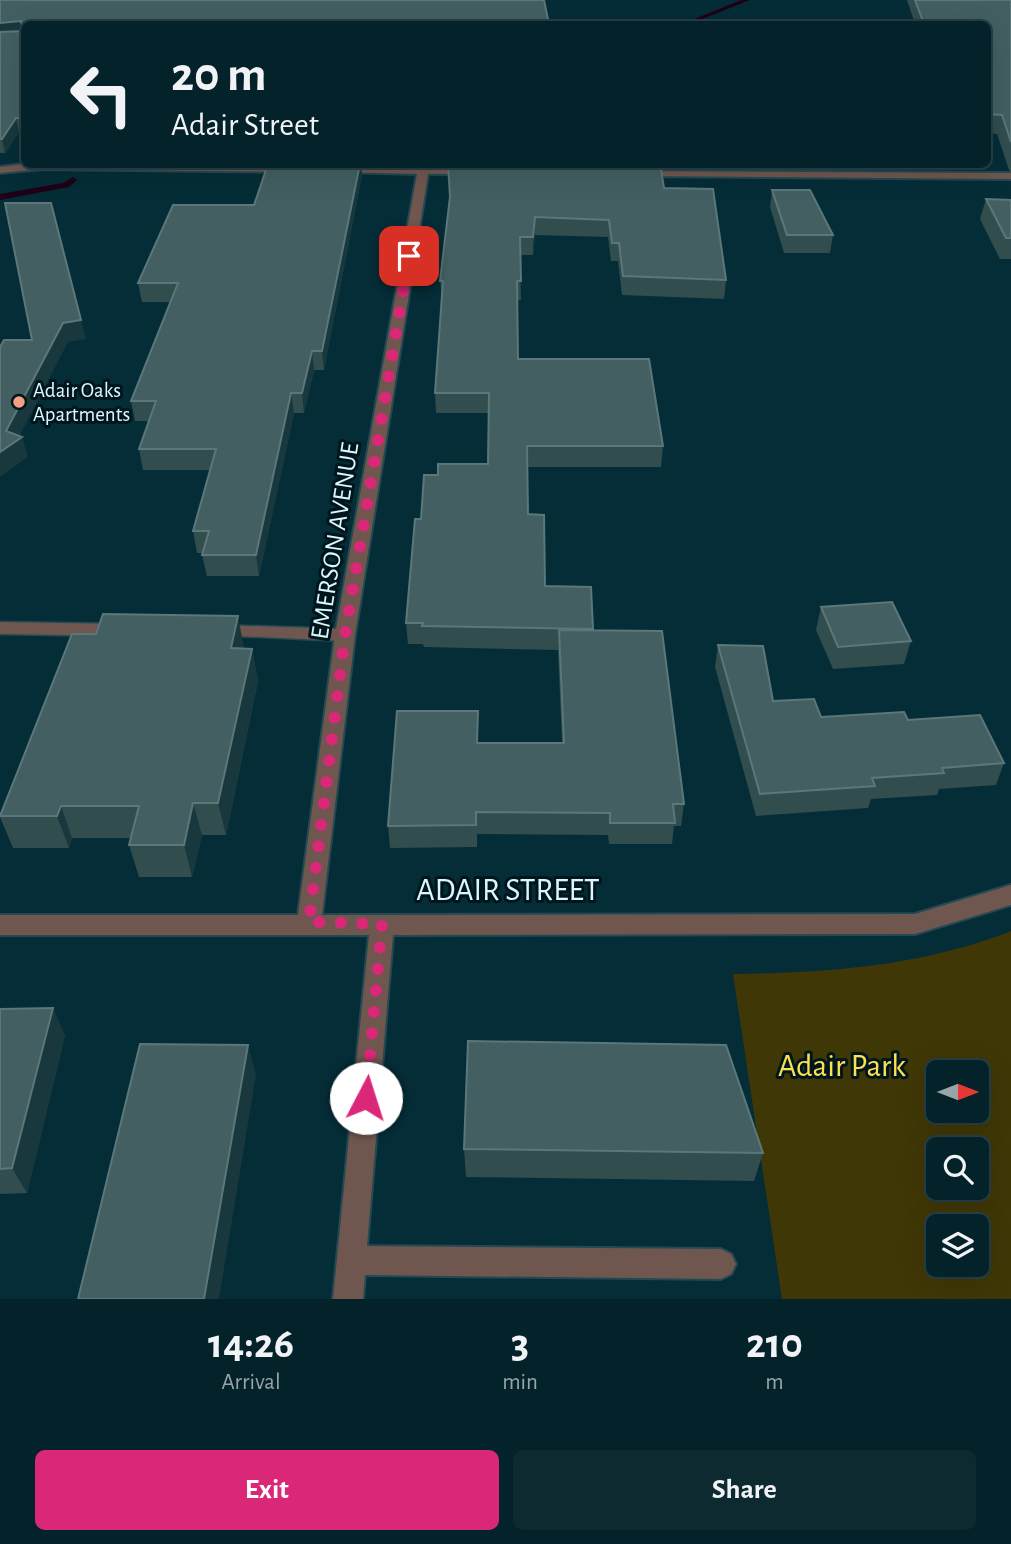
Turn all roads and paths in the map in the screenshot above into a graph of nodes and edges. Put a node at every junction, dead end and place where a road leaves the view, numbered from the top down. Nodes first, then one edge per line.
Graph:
1 (21, 166) edge
2 (215, 168) edge
3 (302, 169) edge
4 (329, 169) edge
5 (0, 170) edge
6 (423, 171) junction
7 (491, 171) edge
8 (628, 173) edge
9 (1011, 176) edge
10 (0, 628) edge
11 (136, 630) edge
12 (204, 631) edge
13 (345, 635) junction
14 (1011, 895) edge
15 (309, 922) junction
16 (382, 924) junction
17 (0, 925) edge
18 (352, 1260) junction
19 (721, 1264) dead end
20 (348, 1299) edge

1 - 5 street
2 - 3 street
4 - 6 street
6 - 7 street
6 - 13 street, EMERSON AVENUE
8 - 9 street
10 - 11 lane
12 - 13 lane
13 - 15 street, EMERSON AVENUE
14 - 16 street, ADAIR STREET
15 - 16 street, ADAIR STREET
15 - 17 street, ADAIR STREET
16 - 18 street
18 - 19 street
18 - 20 street

